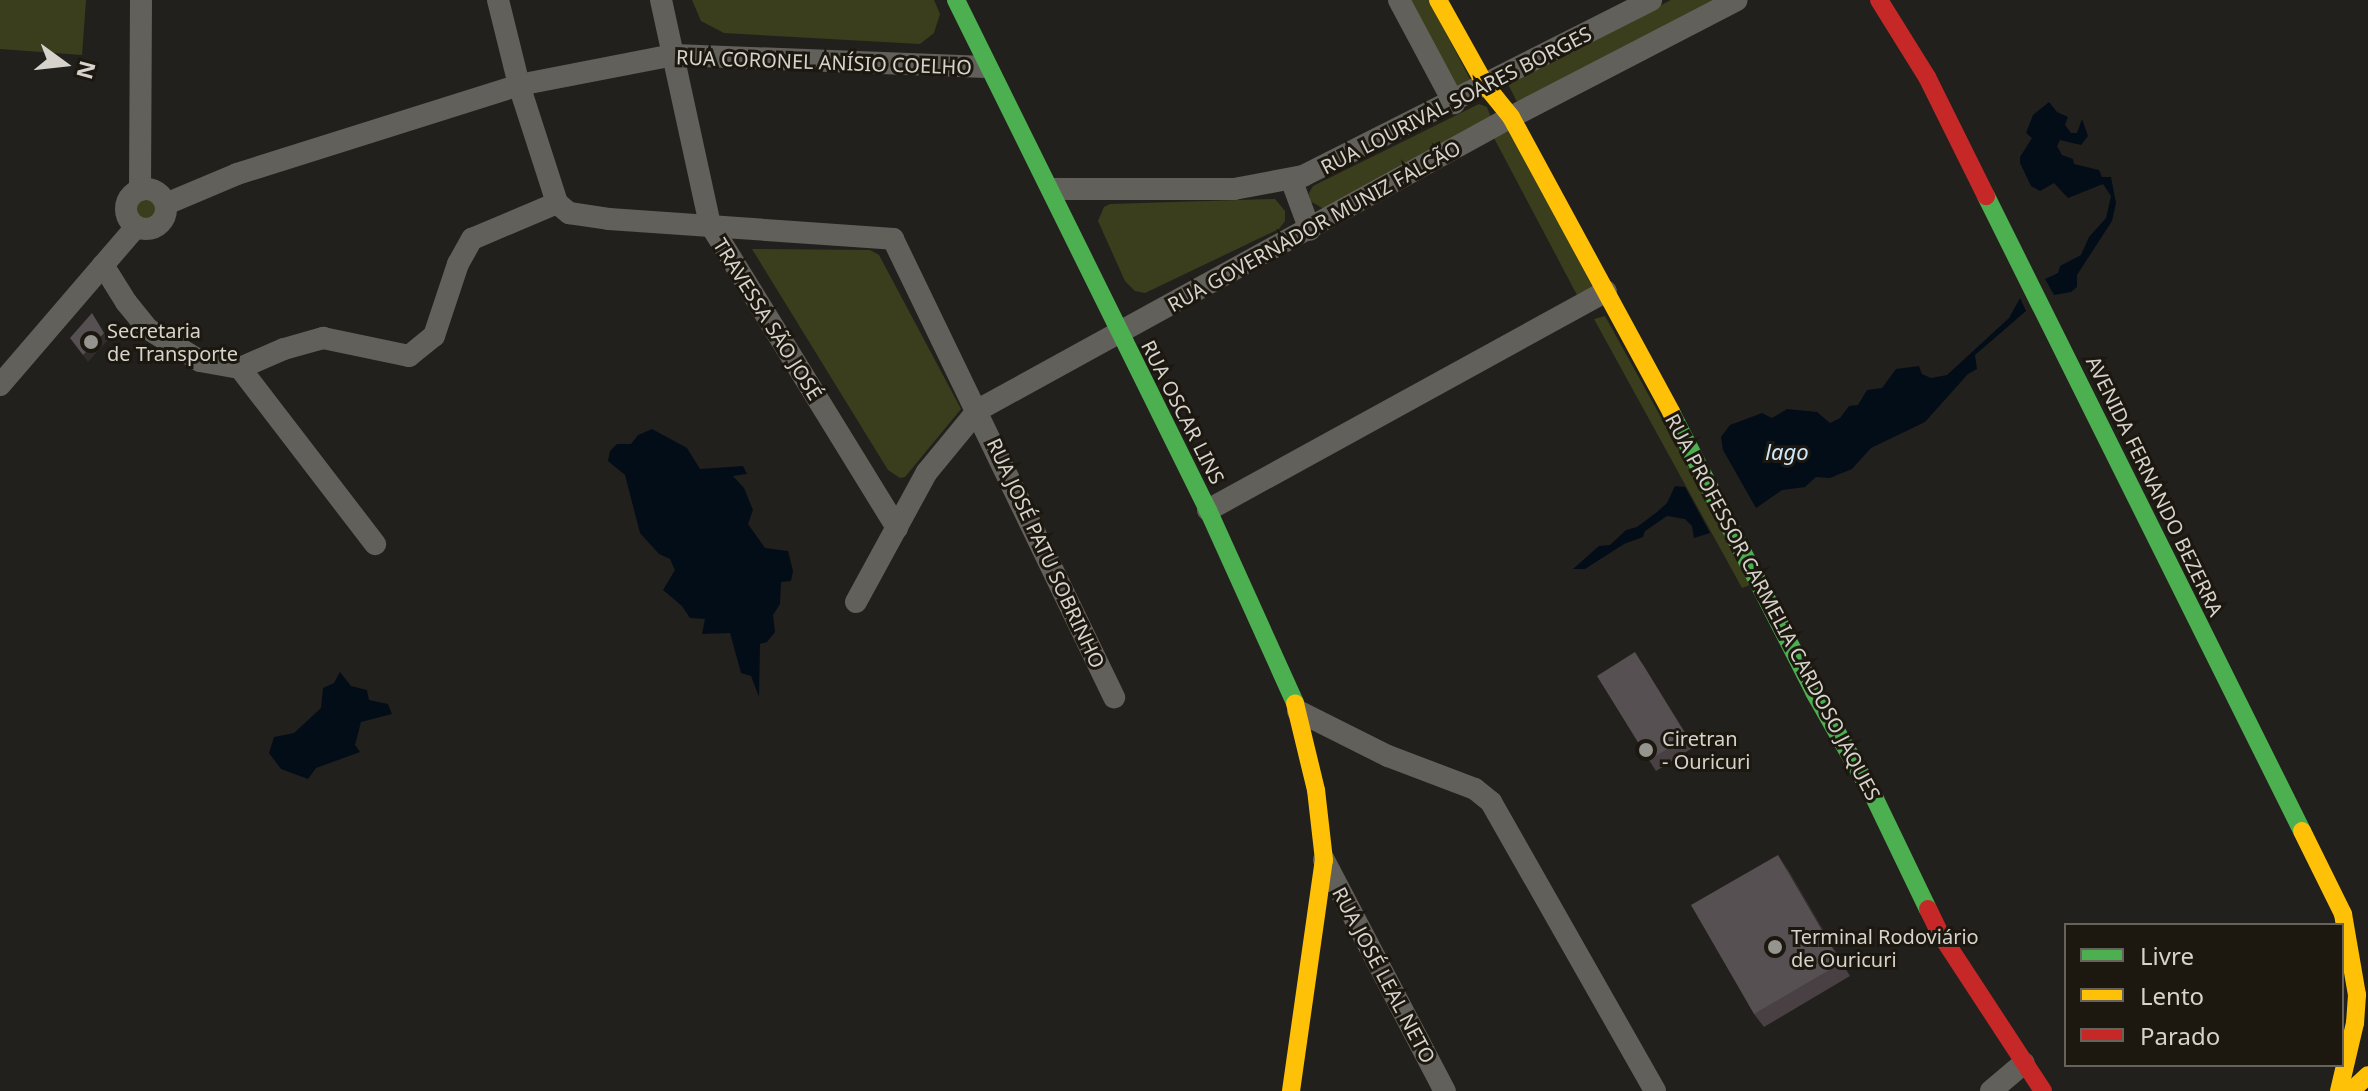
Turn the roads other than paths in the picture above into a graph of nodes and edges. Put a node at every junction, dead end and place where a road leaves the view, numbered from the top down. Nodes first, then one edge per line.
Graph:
1 (141, 0) edge
2 (498, 0) edge
3 (661, 0) edge
4 (956, 0) edge
5 (1399, 0) edge
6 (1438, 0) edge
7 (1651, 0) edge
8 (1737, 0) edge
9 (1879, 0) edge
10 (1902, 0) edge
11 (1703, 8) edge
12 (674, 55) junction
13 (986, 67) junction
14 (1927, 77) junction
15 (519, 85) junction
16 (1486, 86) junction
17 (1454, 103) junction
18 (1511, 117) junction
19 (1291, 179) junction
20 (1052, 189) junction
21 (140, 190) junction
22 (557, 203) junction
23 (166, 204) junction
24 (710, 224) junction
25 (136, 227) junction
26 (1310, 230) junction
27 (103, 265) junction
28 (1606, 291) junction
29 (1119, 332) junction
30 (240, 368) junction
31 (0, 385) edge
32 (978, 410) junction
33 (1208, 510) junction
34 (897, 528) junction
35 (375, 544) dead end
36 (856, 602) dead end
37 (1114, 697) dead end
38 (1298, 711) junction
39 (1324, 860) junction
40 (2343, 914) junction
41 (2368, 933) edge
42 (2024, 1063) junction
43 (2368, 1075) edge
44 (1291, 1091) edge
45 (1445, 1091) edge
46 (1655, 1091) edge
47 (1991, 1091) edge
48 (2043, 1091) edge
49 (2339, 1091) edge
50 (2351, 1091) edge

1 - 21 street
2 - 15 street
3 - 12 street, TRAVESSA SÃO JOSÉ
4 - 13 main road, RUA OSCAR LINS
5 - 17 street
6 - 16 main road, RUA PROFESSOR CARMELIA CARDOSO JAQUES
7 - 16 street, RUA LOURIVAL SOARES BORGES
8 - 11 street, RUA GOVERNADOR MUNIZ FALCÃO
9 - 14 main road, AVENIDA FERNANDO BEZERRA
10 - 14 main road, AVENIDA FERNANDO BEZERRA
11 - 18 street, RUA GOVERNADOR MUNIZ FALCÃO
12 - 13 street, RUA CORONEL ANÍSIO COELHO
12 - 15 street, RUA CORONEL ANÍSIO COELHO
12 - 24 street, TRAVESSA SÃO JOSÉ
13 - 20 main road, RUA OSCAR LINS
14 - 40 main road, AVENIDA FERNANDO BEZERRA
15 - 22 street
15 - 23 street, RUA CORONEL ANÍSIO COELHO
16 - 17 street, RUA LOURIVAL SOARES BORGES
16 - 18 main road, RUA PROFESSOR CARMELIA CARDOSO JAQUES
17 - 19 street, RUA LOURIVAL SOARES BORGES
18 - 26 street, RUA GOVERNADOR MUNIZ FALCÃO
18 - 28 main road, RUA PROFESSOR CARMELIA CARDOSO JAQUES
19 - 20 street, RUA LOURIVAL SOARES BORGES
19 - 26 street
20 - 29 main road, RUA OSCAR LINS
21 - 23 street
21 - 25 street
22 - 24 street
22 - 30 street
23 - 25 street
24 - 32 street, RUA JOSÉ PATU SOBRINHO
24 - 34 street, TRAVESSA SÃO JOSÉ
25 - 27 street
26 - 29 street, RUA GOVERNADOR MUNIZ FALCÃO
27 - 30 street
27 - 31 street
28 - 33 street
28 - 42 main road, RUA PROFESSOR CARMELIA CARDOSO JAQUES
29 - 32 street, RUA GOVERNADOR MUNIZ FALCÃO
29 - 33 main road, RUA OSCAR LINS
30 - 35 street
32 - 34 street, RUA GOVERNADOR MUNIZ FALCÃO
32 - 37 street, RUA JOSÉ PATU SOBRINHO
33 - 38 main road, RUA OSCAR LINS
34 - 36 street, RUA GOVERNADOR MUNIZ FALCÃO
38 - 39 main road, RUA OSCAR LINS
38 - 46 street
39 - 44 main road, RUA OSCAR LINS
39 - 45 street, RUA JOSÉ LEAL NETO
40 - 41 main road
40 - 49 main road
42 - 47 street
42 - 48 main road, RUA PROFESSOR CARMELIA CARDOSO JAQUES
43 - 50 main road

